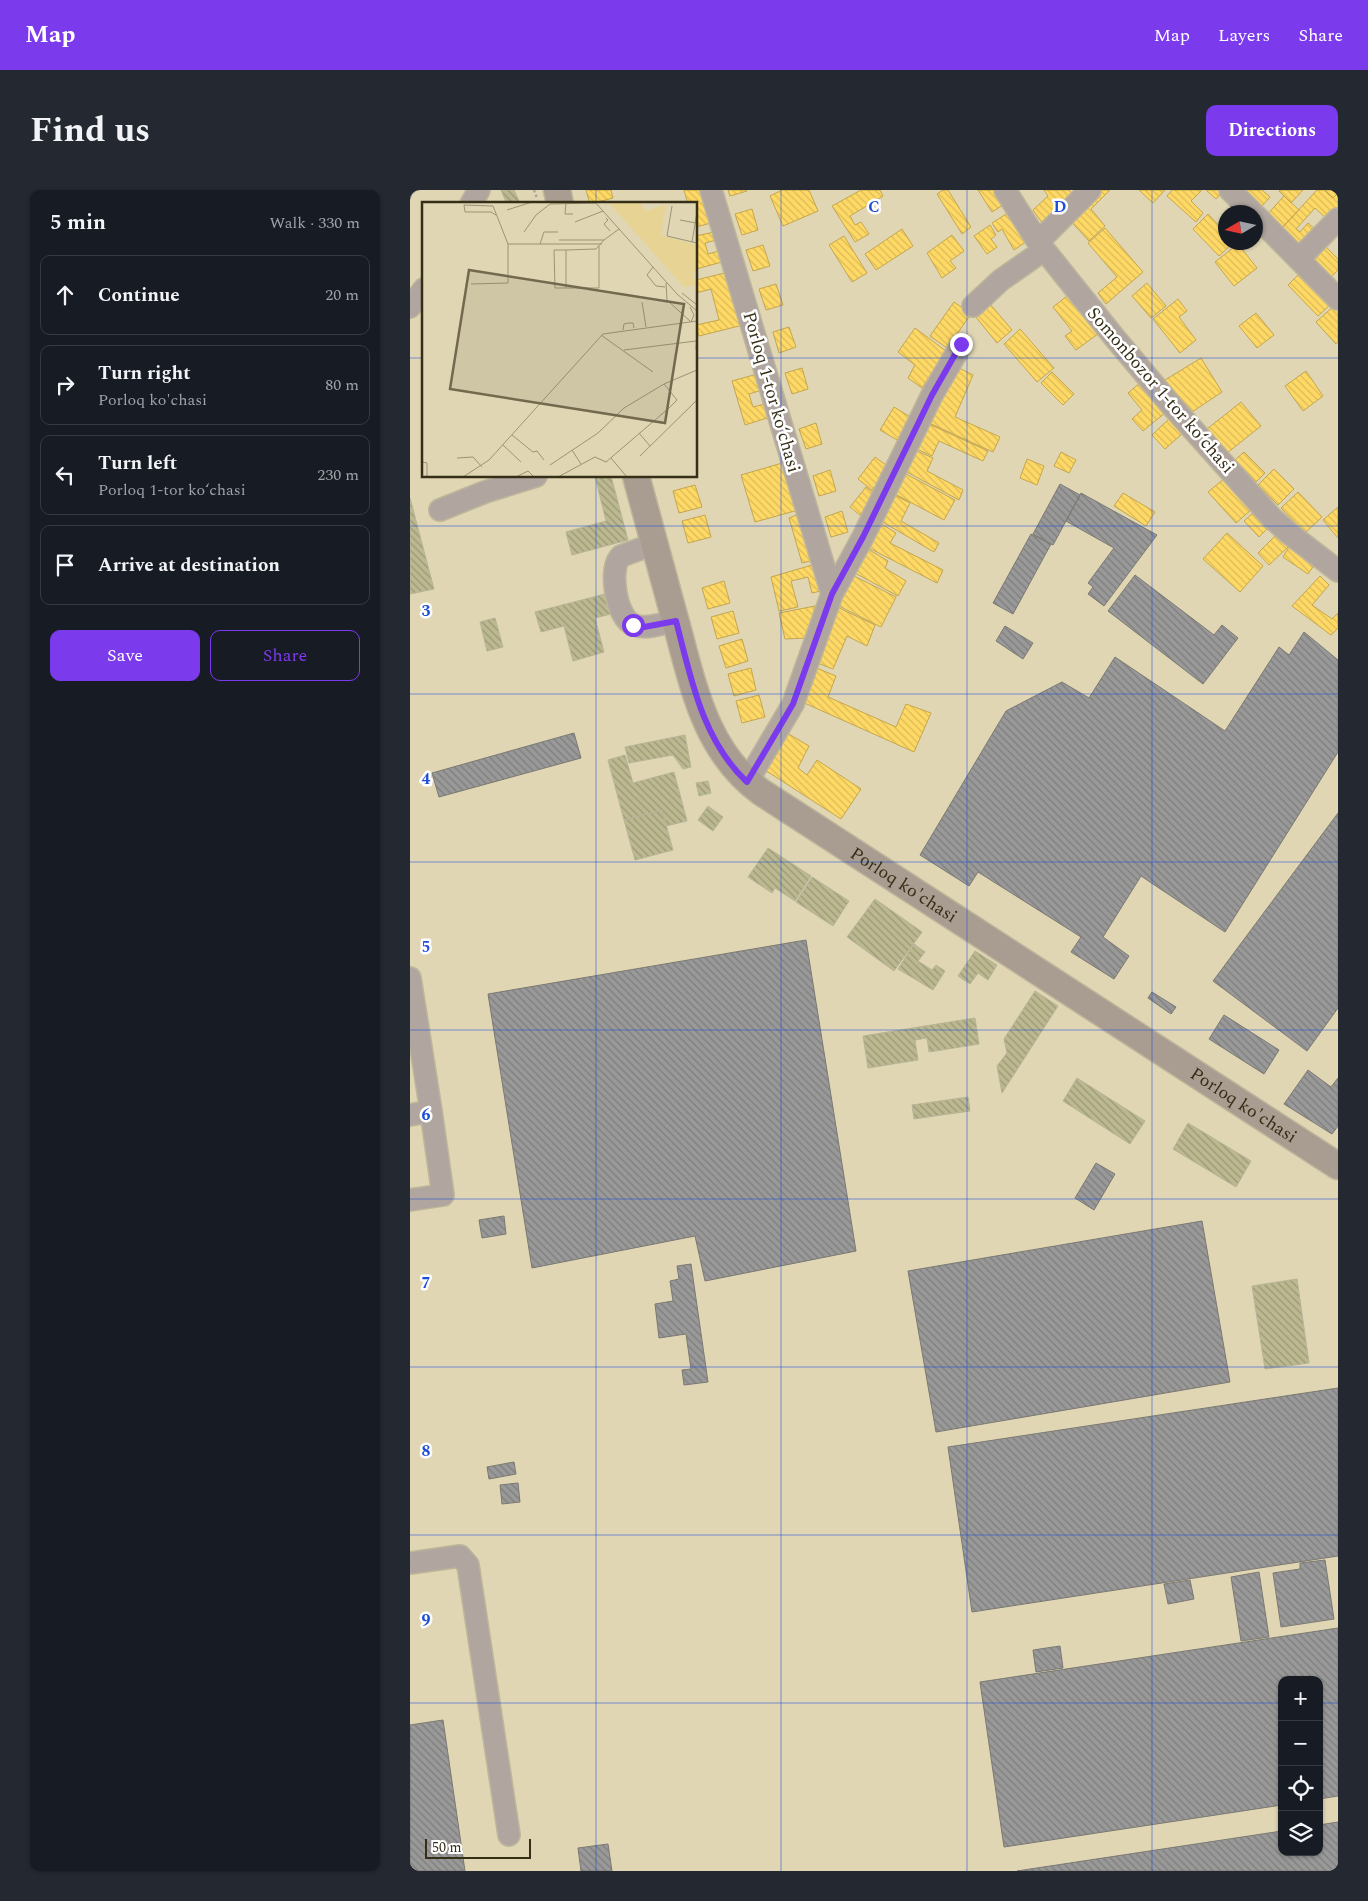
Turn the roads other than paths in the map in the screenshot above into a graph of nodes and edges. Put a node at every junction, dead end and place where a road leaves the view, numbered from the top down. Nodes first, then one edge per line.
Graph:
1 (479, 190) edge
2 (711, 190) edge
3 (1006, 190) edge
4 (1090, 190) edge
5 (1230, 190) edge
6 (472, 202) edge
7 (1245, 205) edge
8 (1338, 219) edge
9 (1263, 223) edge
10 (1041, 246) junction
11 (1299, 260) junction
12 (422, 292) edge
13 (1338, 299) edge
14 (974, 306) dead end
15 (410, 307) edge
16 (961, 344) dead end
17 (530, 478) edge
18 (637, 478) edge
19 (440, 510) dead end
20 (654, 544) junction
21 (1338, 571) edge
22 (832, 594) junction
23 (676, 621) junction
24 (747, 782) junction
25 (410, 978) edge
26 (431, 1111) junction
27 (410, 1115) edge
28 (1338, 1166) edge
29 (410, 1200) edge
30 (410, 1563) edge
31 (509, 1835) dead end

1 - 6 street
2 - 22 street, Porloq 1-tor koʻchasi
3 - 10 street, Somonbozor 1-tor koʻchasi
4 - 10 street
5 - 7 street
8 - 11 street
9 - 11 street
10 - 14 street
10 - 21 street, Somonbozor 1-tor koʻchasi
11 - 13 street
12 - 15 street
16 - 22 street
17 - 19 street
18 - 20 main road, Porloq ko'chasi
20 - 23 main road, Porloq ko'chasi
20 - 23 street
22 - 24 street
23 - 24 main road, Porloq ko'chasi
24 - 28 main road, Porloq ko'chasi
25 - 26 street
26 - 27 street
26 - 29 street
30 - 31 street

